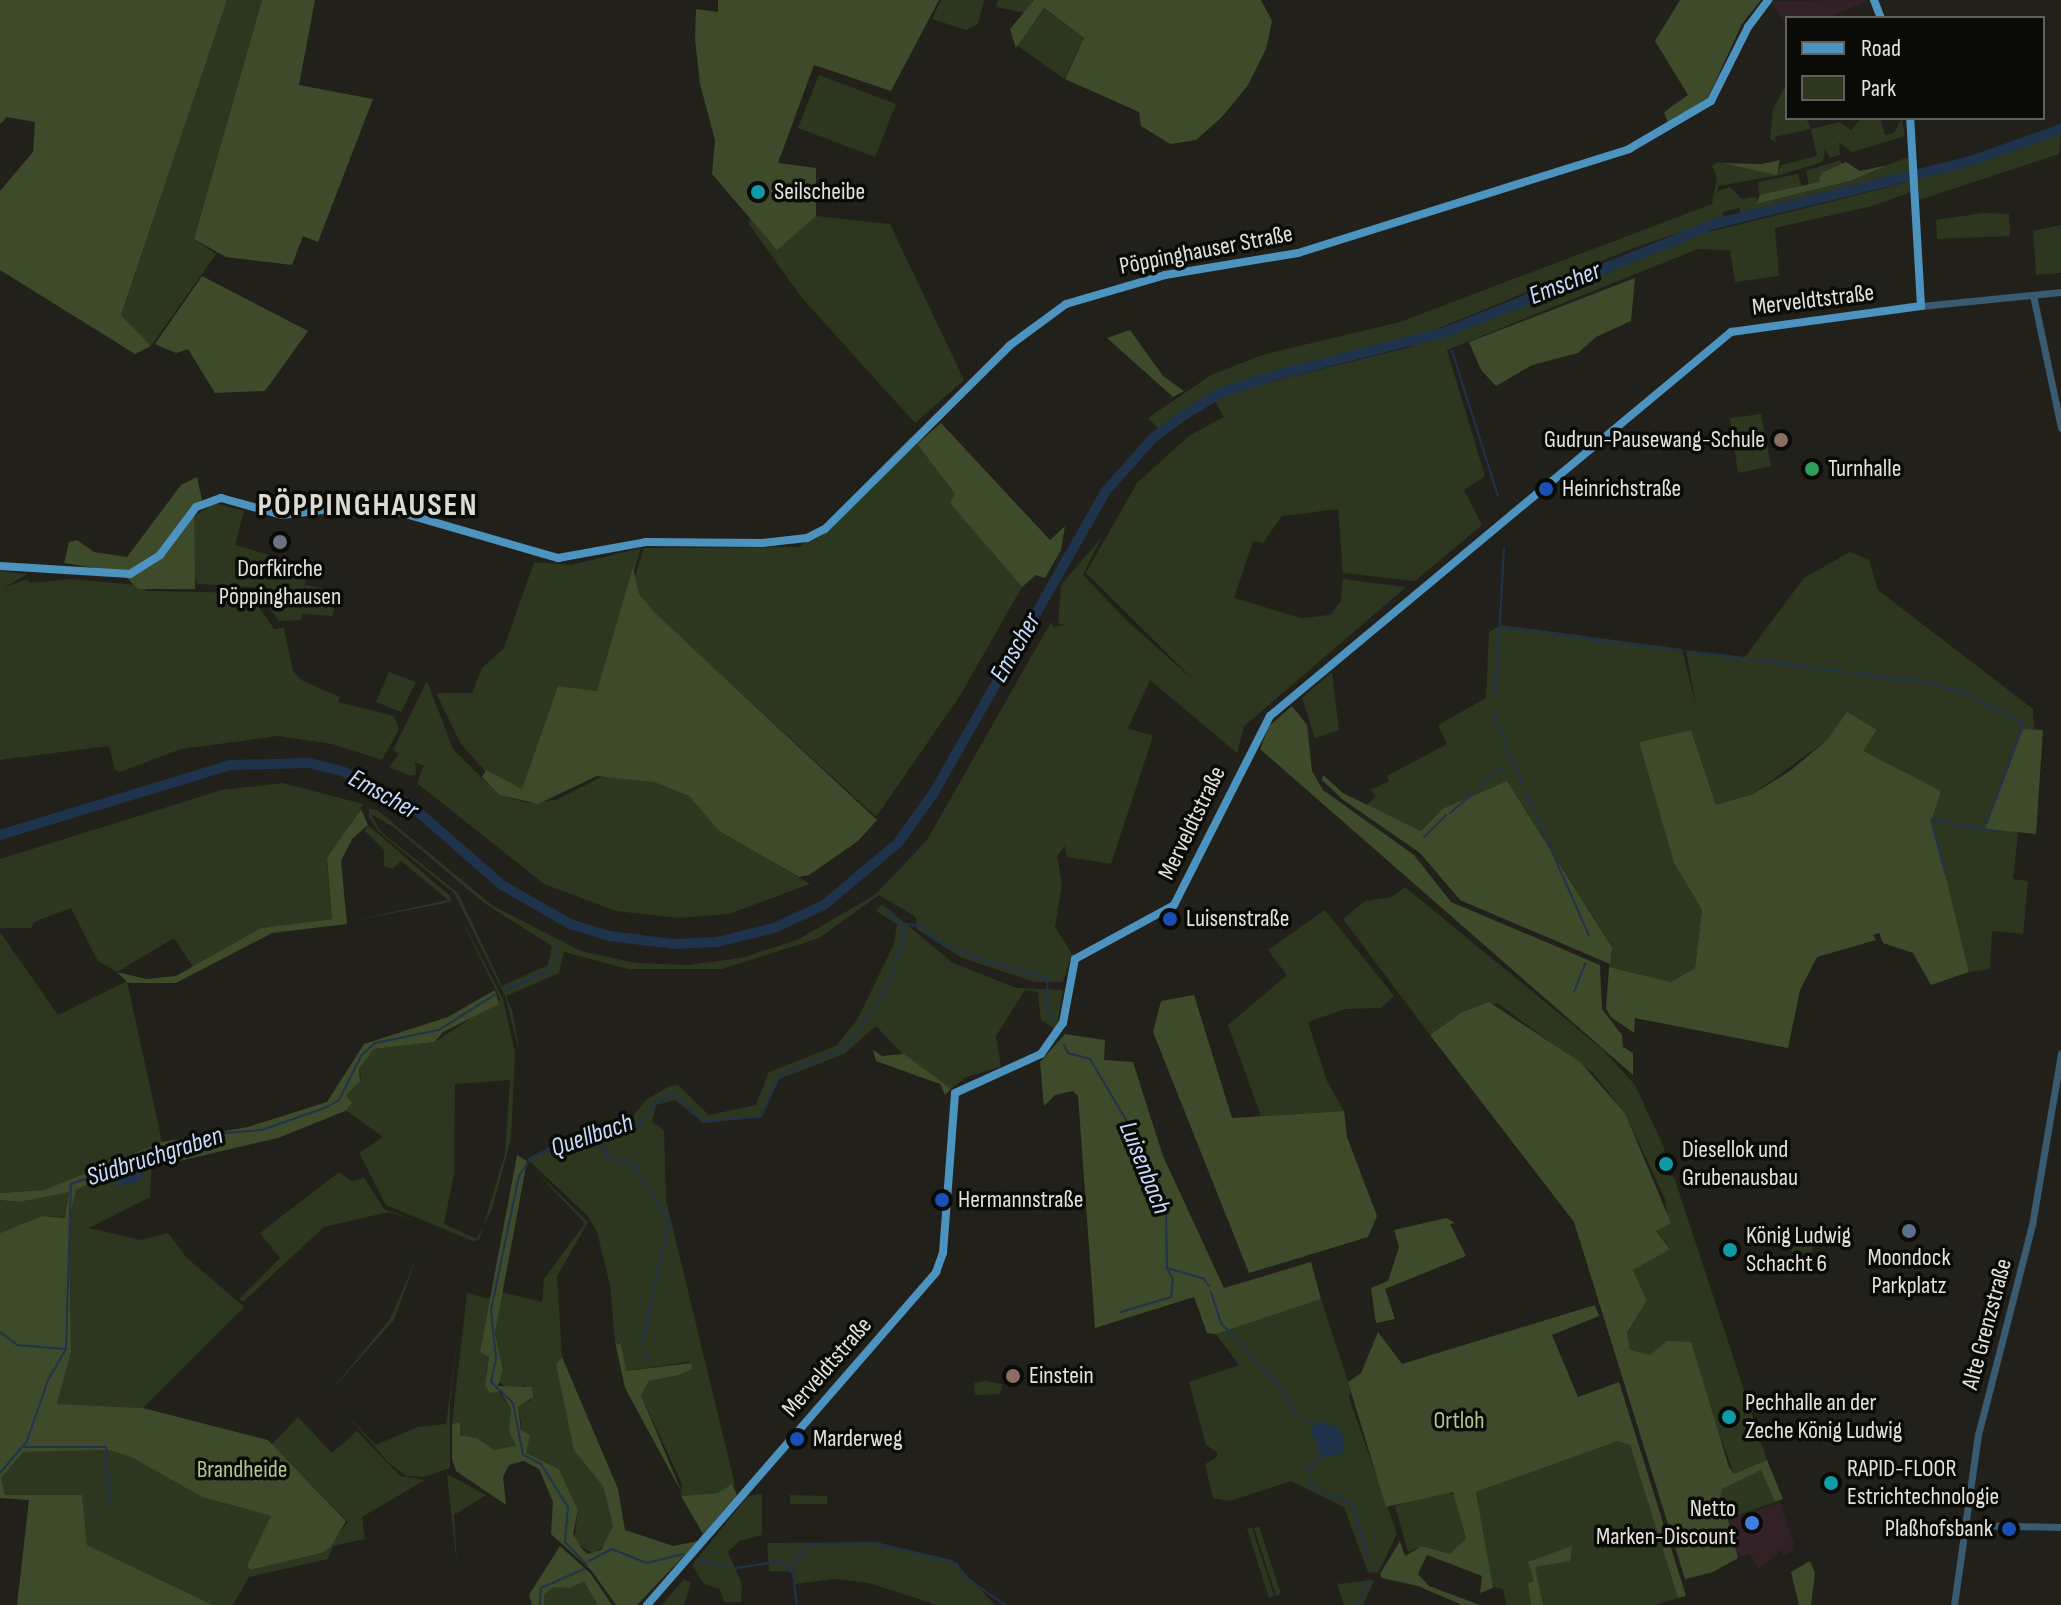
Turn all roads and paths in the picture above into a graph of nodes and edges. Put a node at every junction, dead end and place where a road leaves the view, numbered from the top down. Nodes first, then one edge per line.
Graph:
1 (1768, 0) edge
2 (1910, 120) edge
3 (2061, 292) edge
4 (2033, 295) junction
5 (1921, 306) junction
6 (2061, 428) edge
7 (0, 566) edge
8 (2061, 1053) edge
9 (1967, 1525) junction
10 (2061, 1527) edge
11 (647, 1605) edge
12 (1954, 1605) edge

1 - 7 main road, Pöppinghauser Straße
2 - 5 main road
3 - 4 street
4 - 5 street
4 - 6 street
5 - 11 main road, Merveldtstraße
8 - 9 street, Alte Grenzstraße
9 - 10 street
9 - 12 street, Alte Grenzstraße

